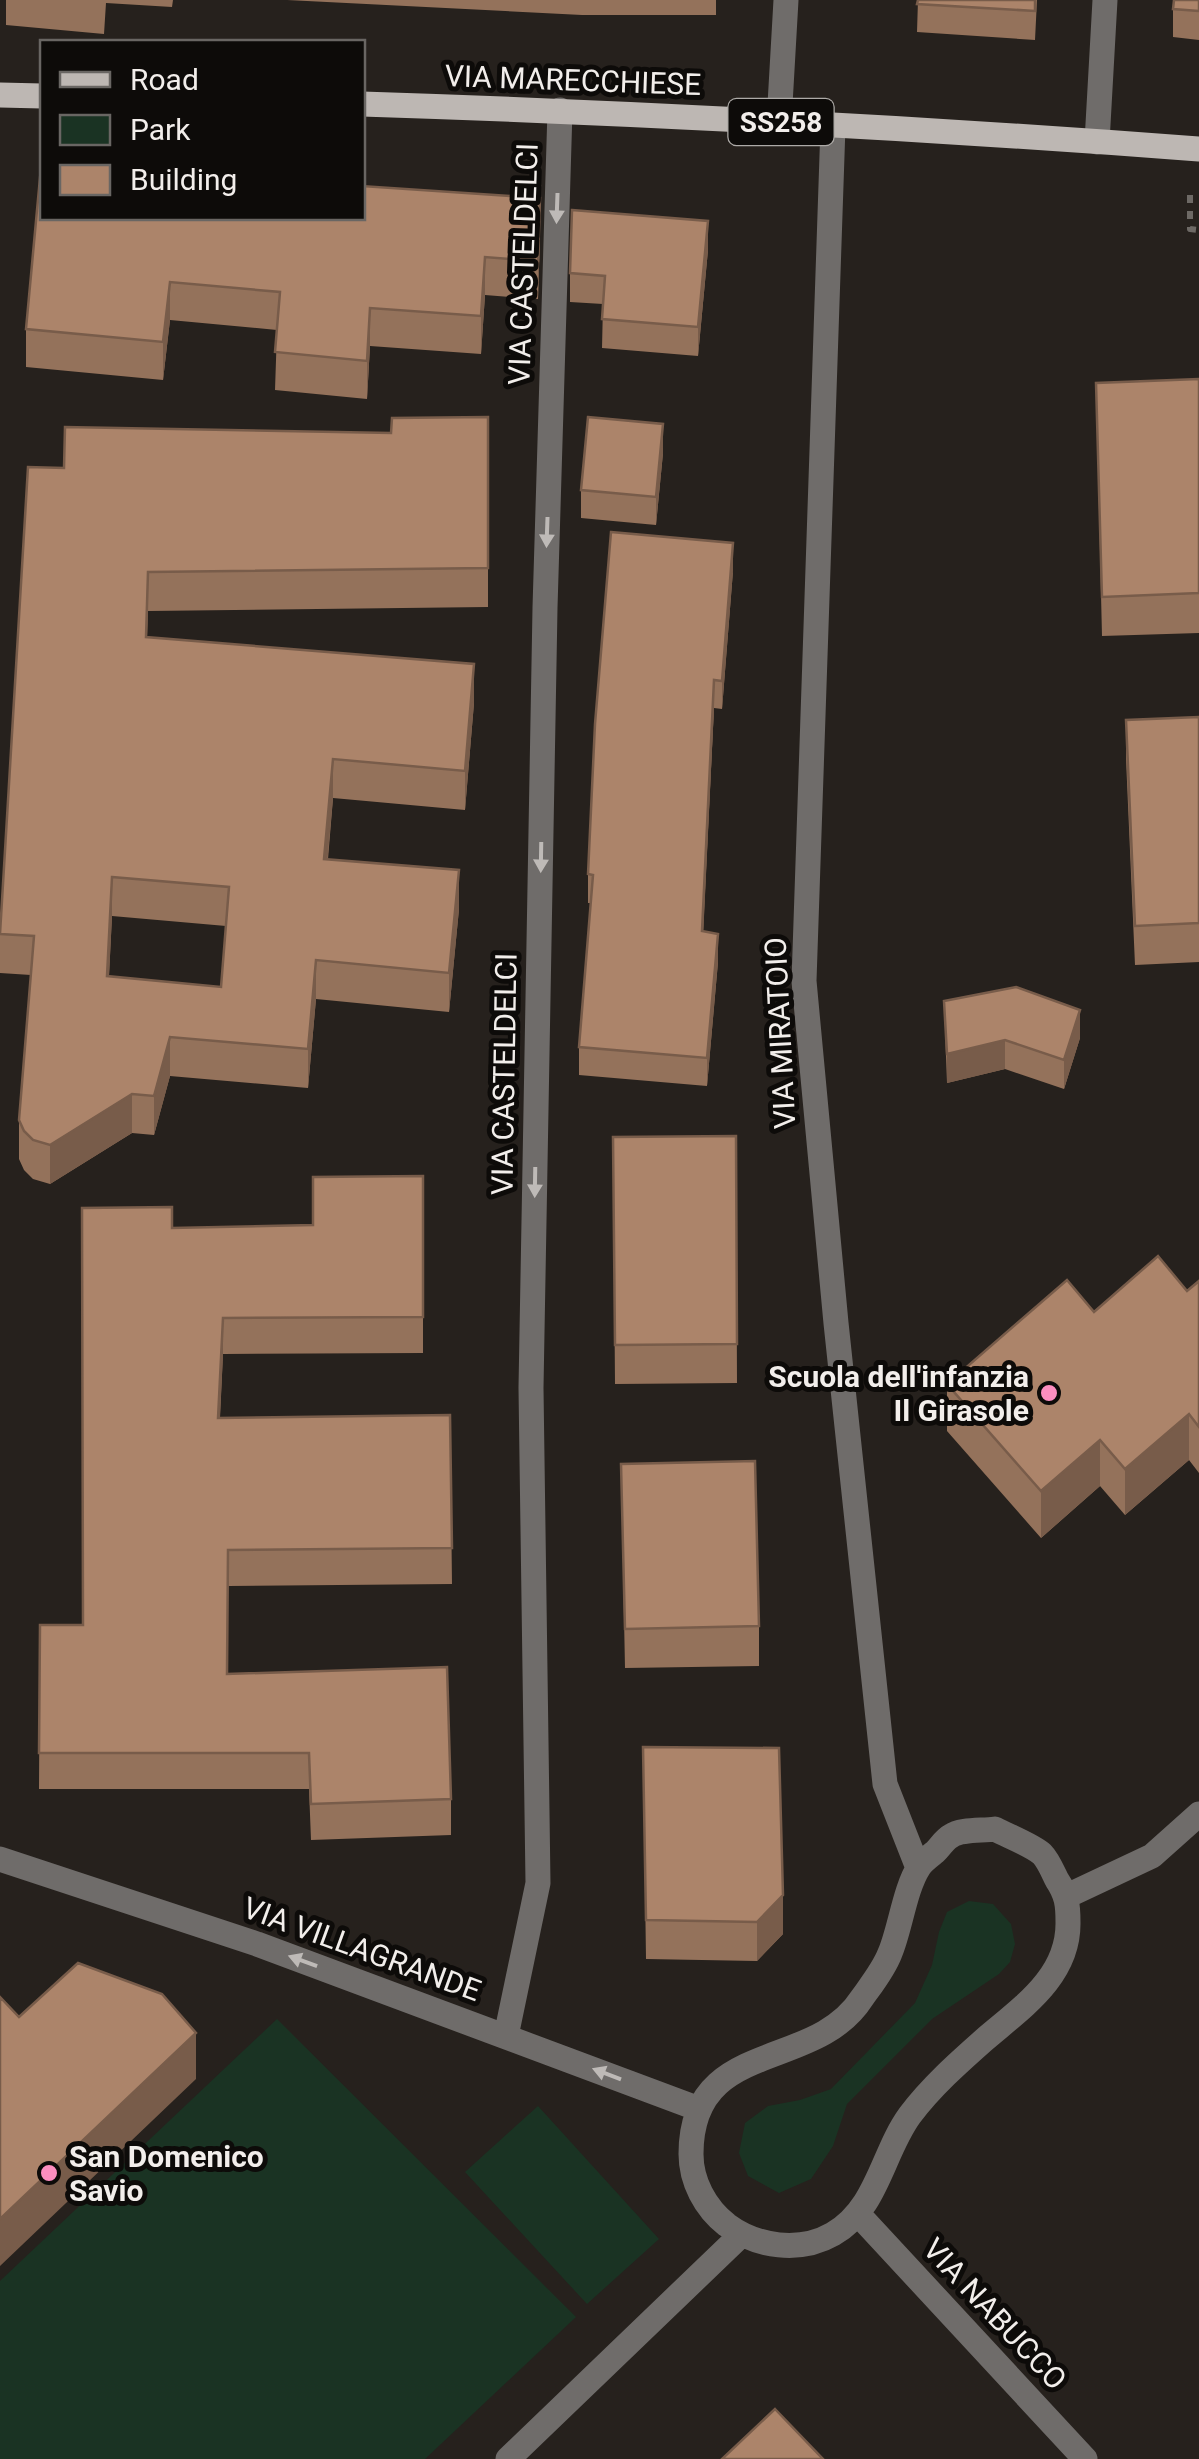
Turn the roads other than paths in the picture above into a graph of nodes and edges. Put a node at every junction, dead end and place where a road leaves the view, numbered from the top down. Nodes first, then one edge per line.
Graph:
1 (786, 0) edge
2 (1104, 0) edge
3 (0, 95) edge
4 (40, 96) edge
5 (365, 104) edge
6 (0, 109) edge
7 (560, 110) junction
8 (779, 122) junction
9 (834, 126) junction
10 (1098, 142) junction
11 (1197, 149) edge
12 (1199, 1814) edge
13 (0, 1859) edge
14 (918, 1868) junction
15 (1067, 1896) junction
16 (506, 2036) junction
17 (698, 2109) junction
18 (858, 2214) junction
19 (741, 2235) junction
20 (508, 2459) edge
21 (1084, 2459) edge

1 - 8 street
2 - 10 street
3 - 4 main road
3 - 6 street
5 - 7 main road, VIA MARECCHIESE / SS258
7 - 8 main road, VIA MARECCHIESE / SS258
7 -> 16 street, VIA CASTELDELCI
8 - 9 main road, VIA MARECCHIESE / SS258
9 - 10 main road, VIA MARECCHIESE / SS258
9 - 14 street, VIA MIRATOIO
10 - 11 main road, VIA MARECCHIESE / SS258
12 - 15 street
16 -> 13 street, VIA VILLAGRANDE
14 - 15 street
14 - 17 street
15 - 18 street
17 -> 16 street, VIA VILLAGRANDE
17 - 19 street
18 - 19 street
18 - 21 street, VIA NABUCCO
19 - 20 street

